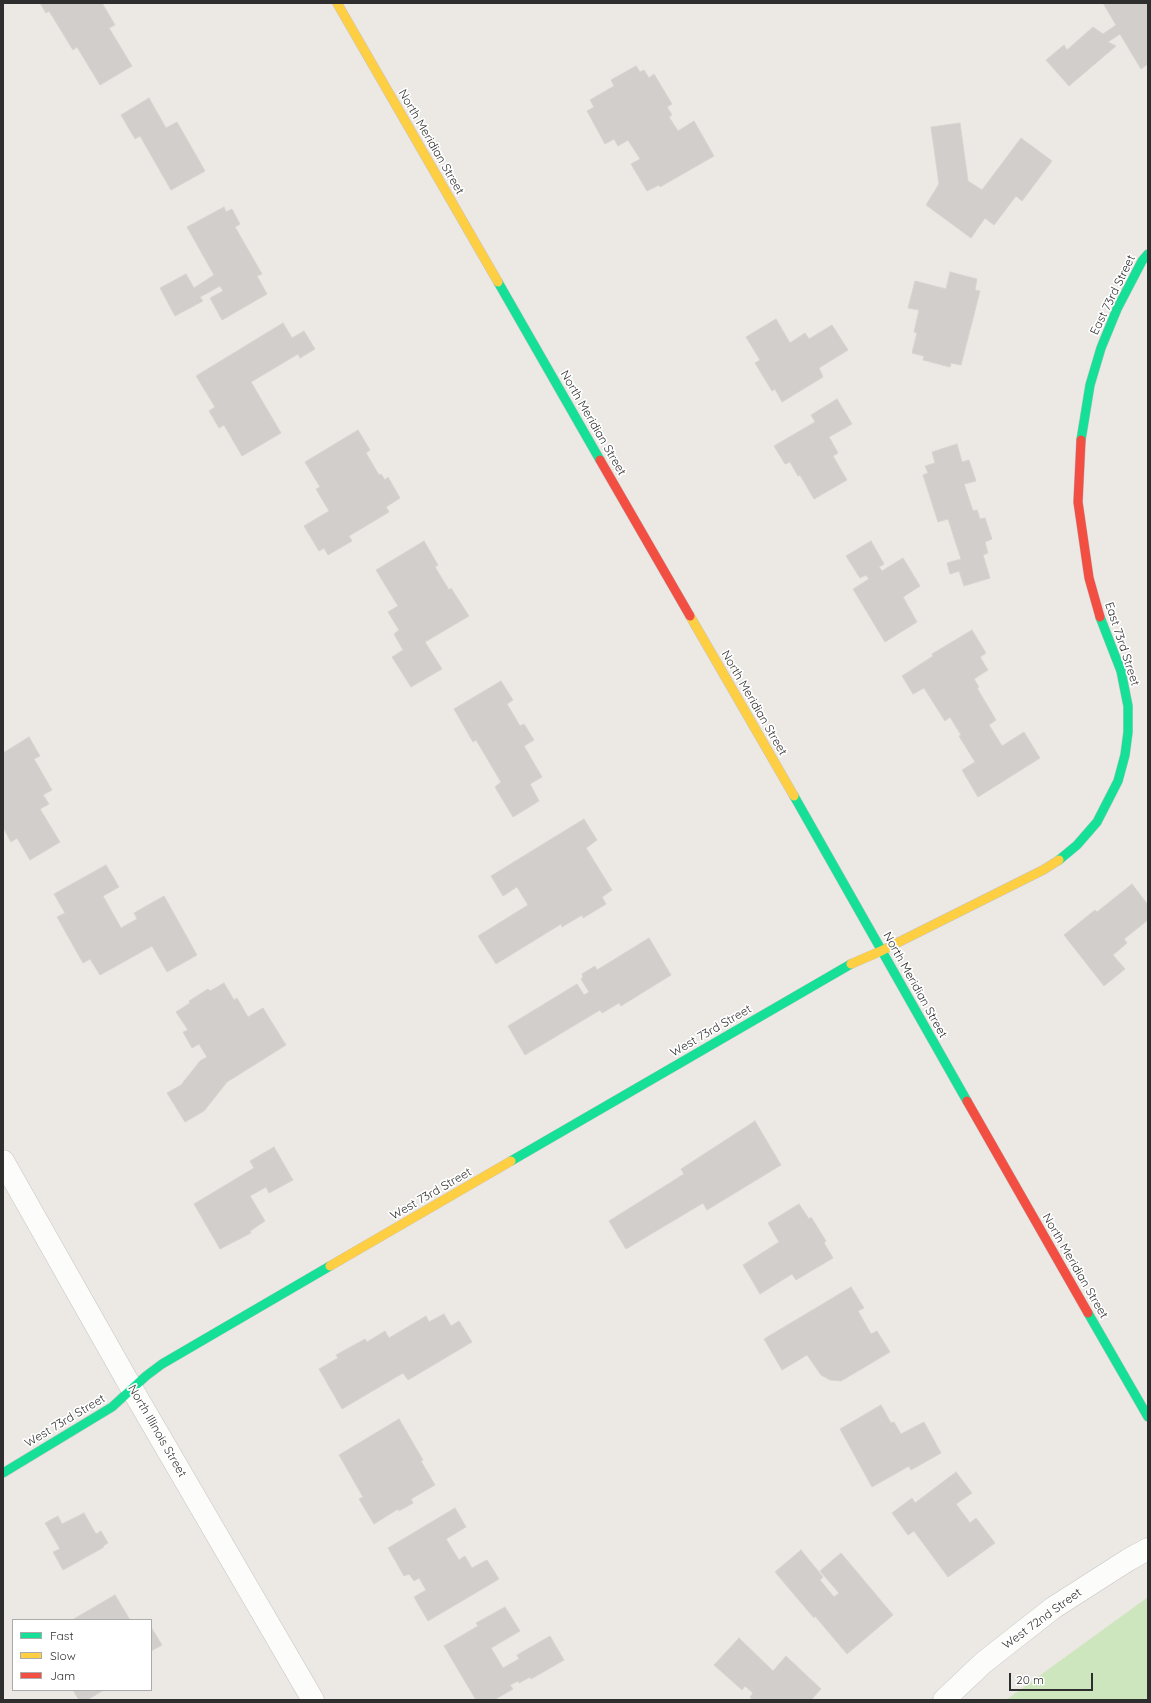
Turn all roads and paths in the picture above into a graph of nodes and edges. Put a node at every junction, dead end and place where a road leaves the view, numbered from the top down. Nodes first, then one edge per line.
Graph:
1 (337, 3) edge
2 (1148, 254) edge
3 (882, 951) junction
4 (3, 1161) edge
5 (132, 1389) junction
6 (1148, 1417) edge
7 (3, 1473) edge
8 (1148, 1549) edge
9 (313, 1700) edge
10 (944, 1700) edge

1 - 3 street, North Meridian Street
2 - 3 street, East 73rd Street
3 - 5 street, West 73rd Street
3 - 6 street, North Meridian Street
4 - 5 street, North Illinois Street
5 - 7 street, West 73rd Street
5 - 9 street, North Illinois Street
8 - 10 street, West 72nd Street

